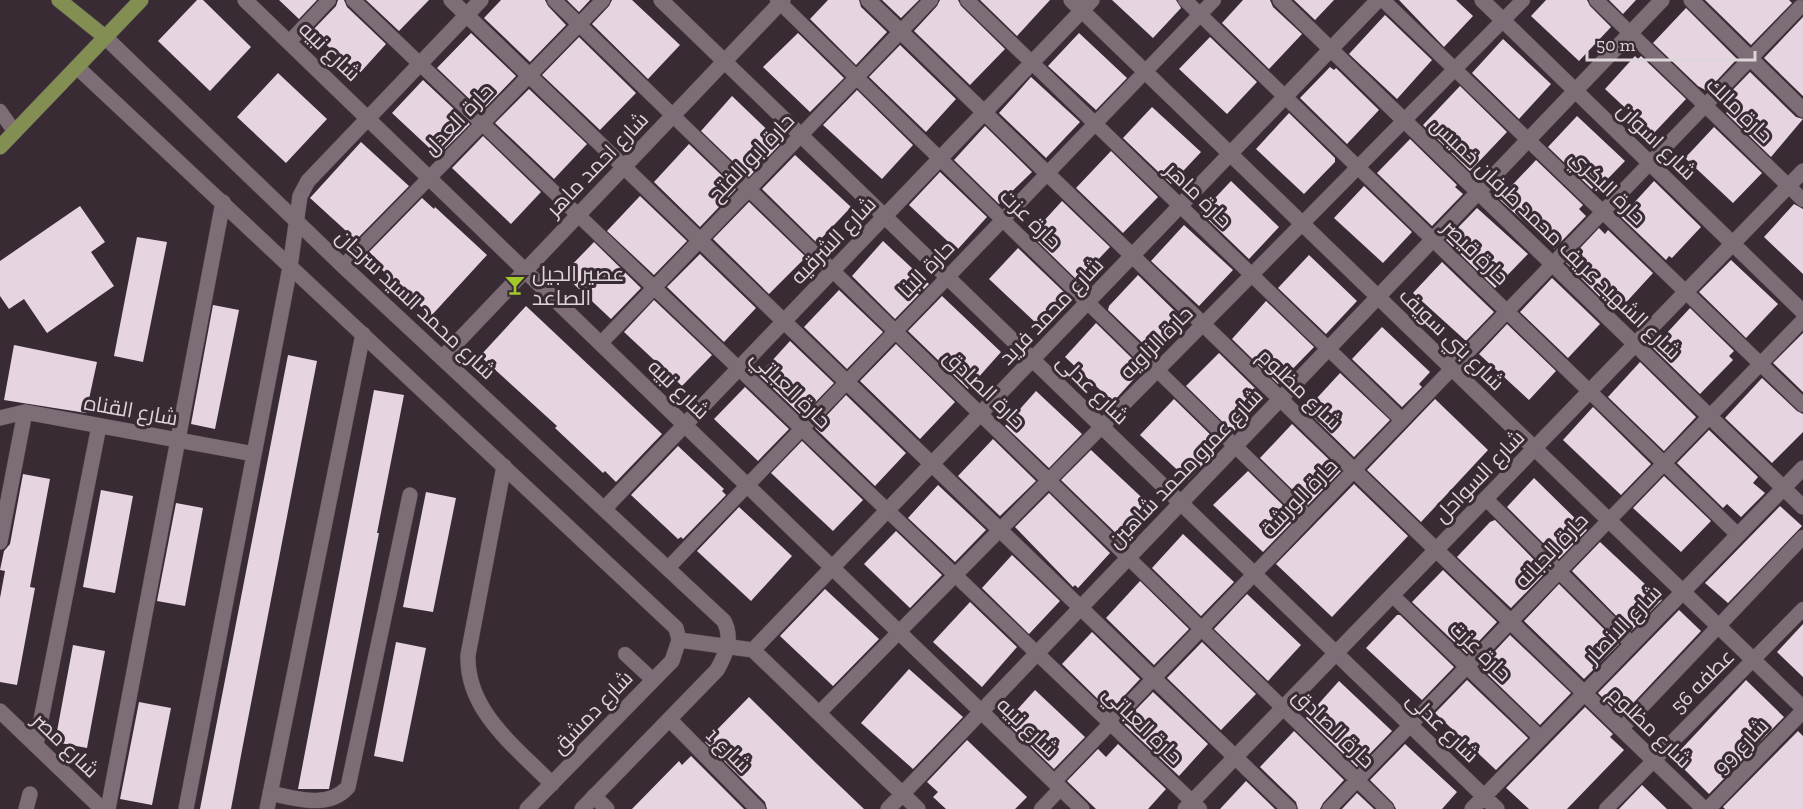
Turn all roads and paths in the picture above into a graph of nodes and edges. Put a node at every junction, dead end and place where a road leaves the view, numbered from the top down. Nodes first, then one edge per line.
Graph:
1 (59, 0) edge
2 (141, 0) edge
3 (245, 0) edge
4 (329, 0) edge
5 (353, 0) edge
6 (451, 0) edge
7 (482, 0) edge
8 (554, 0) edge
9 (603, 0) edge
10 (660, 0) edge
11 (868, 0) edge
12 (931, 0) edge
13 (967, 0) edge
14 (1185, 0) edge
15 (1214, 0) edge
16 (1280, 0) edge
17 (1378, 0) edge
18 (1383, 0) edge
19 (1482, 0) edge
20 (1523, 0) edge
21 (1596, 0) edge
22 (1662, 0) edge
23 (1691, 0) edge
24 (780, 1) edge
25 (1082, 3) edge
26 (1798, 6) edge
27 (467, 15) junction
28 (1200, 15) junction
29 (1503, 21) junction
30 (579, 24) junction
31 (901, 32) junction
32 (1631, 33) junction
33 (105, 37) junction
34 (290, 41) junction
35 (1331, 49) junction
36 (1750, 58) junction
37 (724, 62) junction
38 (1032, 63) junction
39 (420, 64) junction
40 (77, 67) junction
41 (1455, 69) junction
42 (1145, 72) junction
43 (530, 76) junction
44 (856, 77) junction
45 (1575, 91) junction
46 (1285, 97) junction
47 (1705, 105) junction
48 (1803, 110) edge
49 (0, 111) edge
50 (984, 112) junction
51 (673, 115) junction
52 (369, 117) junction
53 (1404, 120) junction
54 (483, 124) junction
55 (1095, 124) junction
56 (14, 131) junction
57 (801, 135) junction
58 (1528, 140) junction
59 (0, 147) edge
60 (1230, 154) junction
61 (940, 159) junction
62 (1649, 163) junction
63 (624, 167) junction
64 (1358, 167) junction
65 (1803, 171) edge
66 (1047, 173) junction
67 (430, 177) junction
68 (1789, 186) junction
69 (749, 189) junction
70 (1478, 192) junction
71 (1803, 200) edge
72 (223, 202) junction
73 (1180, 206) junction
74 (1602, 212) junction
75 (578, 215) junction
76 (885, 216) junction
77 (296, 220) junction
78 (1002, 220) junction
79 (1302, 224) junction
80 (700, 240) junction
81 (1433, 240) junction
82 (1733, 244) junction
83 (1132, 256) junction
84 (1552, 264) junction
85 (343, 266) junction
86 (290, 267) junction
87 (525, 270) junction
88 (833, 270) junction
89 (1251, 275) junction
90 (947, 277) junction
91 (654, 287) junction
92 (1686, 292) junction
93 (1378, 297) junction
94 (1088, 303) junction
95 (1507, 311) junction
96 (1803, 312) edge
97 (1803, 320) edge
98 (784, 322) junction
99 (1203, 324) junction
100 (895, 331) junction
101 (363, 334) junction
102 (601, 343) junction
103 (1635, 344) junction
104 (1328, 349) junction
105 (442, 358) junction
106 (1032, 360) junction
107 (1760, 364) junction
108 (739, 368) junction
109 (1452, 368) junction
110 (1157, 370) junction
111 (846, 382) junction
112 (1590, 391) junction
113 (1280, 399) junction
114 (1803, 405) edge
115 (25, 412) junction
116 (980, 414) junction
117 (1709, 417) junction
118 (0, 418) edge
119 (1402, 420) junction
120 (685, 424) junction
121 (99, 426) junction
122 (1102, 426) junction
123 (802, 428) junction
124 (178, 440) junction
125 (1235, 446) junction
126 (1535, 448) junction
127 (254, 454) junction
128 (1665, 463) junction
129 (932, 464) junction
130 (504, 466) junction
131 (1803, 468) edge
132 (1354, 470) junction
133 (1049, 480) junction
134 (747, 485) junction
135 (1784, 488) junction
136 (410, 495) dead end
137 (1486, 499) junction
138 (1180, 503) junction
139 (1803, 507) edge
140 (604, 509) junction
141 (888, 510) junction
142 (1308, 517) junction
143 (1609, 520) junction
144 (1000, 530) junction
145 (1738, 535) junction
146 (1803, 537) edge
147 (0, 542) edge
148 (1436, 550) junction
149 (1128, 558) junction
150 (833, 567) junction
151 (668, 568) junction
152 (1559, 572) junction
153 (1254, 574) junction
154 (955, 575) junction
155 (1683, 592) junction
156 (1392, 595) junction
157 (1081, 608) junction
158 (1803, 609) edge
159 (1510, 622) junction
160 (1719, 626) junction
161 (1202, 629) junction
162 (899, 632) junction
163 (679, 640) junction
164 (1632, 644) junction
165 (728, 647) junction
166 (753, 650) junction
167 (1037, 653) junction
168 (1336, 653) junction
169 (625, 654) dead end
170 (1754, 660) junction
171 (1467, 667) junction
172 (1154, 678) junction
173 (653, 680) junction
174 (1584, 693) junction
175 (1283, 708) junction
176 (1803, 710) edge
177 (0, 711) edge
178 (981, 711) junction
179 (819, 713) junction
180 (669, 720) junction
181 (1111, 723) junction
182 (1410, 725) junction
183 (1621, 729) junction
184 (1541, 738) junction
185 (36, 745) junction
186 (1235, 757) junction
187 (1653, 760) junction
188 (1357, 780) junction
189 (552, 784) junction
190 (1057, 785) junction
191 (270, 793) junction
192 (30, 794) dead end
193 (902, 794) junction
194 (594, 796) junction
195 (1484, 797) junction
196 (1193, 806) edge
197 (753, 807) edge
198 (26, 809) edge
199 (102, 809) edge
200 (108, 809) edge
201 (186, 809) edge
202 (267, 809) edge
203 (527, 809) edge
204 (582, 809) edge
205 (607, 809) edge
206 (888, 809) edge
207 (918, 809) edge
208 (1041, 809) edge
209 (1082, 809) edge
210 (1289, 809) edge
211 (1329, 809) edge
212 (1387, 809) edge
213 (1472, 809) edge
214 (1497, 809) edge
215 (1606, 809) edge
216 (1704, 809) edge
217 (1708, 809) edge

1 - 33 main road, شارع محمد السيد سرحان
2 - 33 main road
3 - 34 street, شارع نبيه
4 - 34 lane
5 - 39 lane, حارة العباتي
6 - 27 street
7 - 27 street
8 - 30 lane, حارة الصادق
9 - 30 lane, حارة العدل
10 - 37 street, شارع عدلى
11 - 31 street, شارع مظلوم
12 - 31 lane, حارة ابو الفتح
13 - 38 lane, حارة ماهر
14 - 28 lane, حارة قيصر
15 - 28 lane, حارة البنا
16 - 35 street, شارع الشهيد عريف محمد طرفان خميس
17 - 35 street, شارع محمد فريد
18 - 41 lane, حارة البكري
19 - 29 street, شارع اسوان
20 - 29 lane, حارة الزاويه
21 - 32 lane, حارة مالك
22 - 32 street, شارع عمرو محمد شاهين
23 - 36 street
24 - 37 street, شارع احمد ماهر
24 - 44 lane, حارة عزت
25 - 38 street, شارع الشرقيه
25 - 42 street, شارع بني سويف
26 - 36 lane, حارة الورشة
27 - 39 street
27 - 43 street
28 - 42 lane, حارة البنا
28 - 46 lane, حارة قيصر
29 - 41 lane, حارة الزاويه
29 - 45 street, شارع اسوان
30 - 43 lane, حارة العدل
30 - 51 lane, حارة الصادق
31 - 44 lane, حارة ابو الفتح
31 - 50 street, شارع مظلوم
32 - 45 street, شارع عمرو محمد شاهين
32 - 47 lane, حارة مالك
33 - 40 main road
33 - 77 street, شارع محمد السيد سرحان
34 - 52 street, شارع نبيه
35 - 46 street, شارع محمد فريد
35 - 53 street, شارع الشهيد عريف محمد طرفان خميس
36 - 47 lane, حارة الورشة
36 - 48 street
37 - 51 street, شارع احمد ماهر
37 - 57 street, شارع عدلى
38 - 50 street, شارع الشرقيه
38 - 55 lane, حارة ماهر
39 - 52 street
39 - 54 lane, حارة العباتي
40 - 56 main road
40 - 72 street
41 - 53 lane, حارة الزاويه
41 - 58 lane, حارة البكري
42 - 55 lane, حارة البنا
42 - 60 street, شارع بني سويف
43 - 54 lane, حارة العدل
43 - 63 street
44 - 57 lane, حارة ابو الفتح
44 - 61 lane, حارة عزت
45 - 58 street, شارع عمرو محمد شاهين
45 - 62 street, شارع اسوان
46 - 60 street, شارع محمد فريد
46 - 64 lane, حارة قيصر
47 - 62 lane, حارة الورشة
47 - 68 lane, حارة مالك
49 - 56 lane
50 - 61 street, شارع الشرقيه
50 - 66 street, شارع مظلوم
51 - 63 street, شارع احمد ماهر
51 - 69 lane, حارة الصادق
52 - 67 street, شارع نبيه
52 - 77 street
53 - 64 lane, حارة الزاويه
53 - 70 street, شارع الشهيد عريف محمد طرفان خميس
54 - 67 lane, حارة العدل
54 - 75 lane, حارة العباتي
55 - 66 lane, حارة البنا
55 - 73 lane, حارة ماهر
56 - 59 main road
57 - 69 lane, حارة ابو الفتح
57 - 76 street, شارع عدلى
58 - 70 street, شارع عمرو محمد شاهين
58 - 74 lane, حارة البكري
60 - 73 street, شارع محمد فريد
60 - 79 street, شارع بني سويف
61 - 76 street, شارع الشرقيه
61 - 78 lane, حارة عزت
62 - 74 lane, حارة الورشة
62 - 82 street, شارع اسوان
63 - 75 street, شارع احمد ماهر
63 - 80 street
64 - 79 lane, حارة الزاويه
64 - 81 lane, حارة قيصر
65 - 68 street, شارع السواحل
66 - 78 lane, حارة البنا
66 - 83 street, شارع مظلوم
67 - 85 lane, حارة العدل
67 - 87 street, شارع نبيه
68 - 71 lane, حارة مالك
68 - 82 street, شارع السواحل
69 - 80 lane, حارة ابو الفتح
69 - 88 lane, حارة الصادق
70 - 81 street, شارع عمرو محمد شاهين
70 - 84 street, شارع الشهيد عريف محمد طرفان خميس
72 - 86 street
72 - 124 street
73 - 83 street, شارع محمد فريد
73 - 89 lane, حارة ماهر
74 - 84 lane, حارة الورشة
74 - 92 lane, حارة البكري
75 - 87 street, شارع احمد ماهر
75 - 91 lane, حارة العباتي
76 - 88 street, شارع الشرقيه
76 - 90 street, شارع عدلى
77 - 85 street, شارع محمد السيد سرحان
77 - 86 street
78 - 90 lane, حارة البنا
78 - 94 lane, حارة عزت
79 - 89 lane, حارة الزاويه
79 - 93 street, شارع بني سويف
80 - 91 lane, حارة ابو الفتح
80 - 98 street
81 - 93 street, شارع عمرو محمد شاهين
81 - 95 lane, حارة قيصر
82 - 92 street, شارع السواحل
82 - 96 street, شارع اسوان
83 - 94 street, شارع محمد فريد
83 - 99 street, شارع مظلوم
84 - 95 lane, حارة الورشة
84 - 103 street, شارع الشهيد عريف محمد طرفان خميس
85 - 105 street, شارع محمد السيد سرحان
86 - 101 street
86 - 127 street
87 - 102 street, شارع نبيه
87 - 105 street, شارع احمد ماهر
88 - 98 street, شارع الشرقيه
88 - 100 lane, حارة الصادق
89 - 99 lane, حارة الزاويه
89 - 104 lane, حارة ماهر
90 - 100 lane, حارة البنا
90 - 106 street, شارع عدلى
91 - 102 lane, حارة ابو الفتح
91 - 108 lane, حارة العباتي
92 - 103 street, شارع السواحل
92 - 107 lane, حارة البكري
93 - 104 street, شارع عمرو محمد شاهين
93 - 109 street, شارع بني سويف
94 - 106 street, شارع محمد فريد
94 - 110 lane, حارة عزت
95 - 109 lane, حارة الورشة
95 - 112 lane, حارة قيصر
97 - 107 lane, حارة الجبانه
98 - 108 street, شارع الشرقيه
98 - 111 street
99 - 110 lane, حارة الزاويه
99 - 113 street, شارع مظلوم
100 - 111 lane, حارة البنا
100 - 116 lane, حارة الصادق
101 - 130 street
101 - 191 street
102 - 120 street, شارع نبيه
103 - 112 street, شارع السواحل
103 - 117 street, شارع الشهيد عريف محمد طرفان خميس
104 - 113 street, شارع عمرو محمد شاهين
104 - 119 lane, حارة ماهر
105 - 140 street, شارع محمد السيد سرحان
106 - 116 street, شارع محمد فريد
106 - 122 street, شارع عدلى
107 - 114 lane, حارة البكري
107 - 117 lane, حارة الجبانه
108 - 120 street, شارع الشرقيه
108 - 123 lane, حارة العباتي
109 - 119 lane, حارة الورشة
109 - 126 street, شارع بني سويف
110 - 122 lane, حارة الزاويه
110 - 125 lane, حارة عزت
111 - 123 lane, حارة البنا
111 - 129 street
112 - 126 street, شارع السواحل
112 - 128 lane, حارة قيصر
113 - 125 street, شارع عمرو محمد شاهين
113 - 132 street, شارع مظلوم
115 - 118 street, شارع القناه
115 - 121 street, شارع القناه
115 - 147 street
116 - 129 street, شارع محمد فريد
116 - 133 lane, حارة الصادق
117 - 128 lane, حارة الجبانه
117 - 135 street, شارع الشهيد عريف محمد طرفان خميس
119 - 132 lane, حارة الورشة
120 - 134 street, شارع نبيه
120 - 140 street, شارع الشرقيه
121 - 124 street, شارع القناه
121 - 185 street
122 - 133 lane, حارة الزاويه
122 - 138 street, شارع عدلى
123 - 134 lane, حارة البنا
123 - 141 lane, حارة العباتي
124 - 127 street, شارع القناه
124 - 200 street
125 - 138 street, شارع عمرو محمد شاهين
125 - 142 lane, حارة عزت
126 - 137 street, شارع السواحل
126 - 143 street, شارع بني سويف
127 - 201 street
128 - 143 lane, حارة الجبانه
128 - 145 lane, حارة قيصر
129 - 141 street, شارع محمد فريد
129 - 144 street
130 - 163 street
130 - 189 street
131 - 135 street, شارع الانصار
132 - 142 lane, حارة الورشة
132 - 148 street, شارع مظلوم
133 - 144 lane, حارة الزاويه
133 - 149 lane, حارة الصادق
134 - 150 street, شارع نبيه
134 - 151 lane, حارة البنا
135 - 139 street, شارع الشهيد عريف محمد طرفان خميس
135 - 145 street, شارع الانصار
136 - 191 street
137 - 148 street, شارع السواحل
137 - 152 lane
138 - 149 street, شارع عمرو محمد شاهين
138 - 153 street, شارع عدلى
140 - 151 street, شارع محمد السيد سرحان
141 - 150 street, شارع محمد فريد
141 - 154 lane, حارة العباتي
142 - 153 lane, حارة الورشة
143 - 152 lane, حارة الجبانه
143 - 155 street, شارع بني سويف
144 - 154 lane, حارة الزاويه
144 - 157 street
145 - 155 street, شارع الانصار
146 - 160 lane
148 - 156 street, شارع السواحل
148 - 159 street, شارع مظلوم
149 - 157 street, شارع عمرو محمد شاهين
149 - 161 lane, حارة الصادق
150 - 162 street, شارع نبيه
150 - 166 street, شارع محمد فريد
151 - 165 street, شارع محمد السيد سرحان
152 - 159 lane, حارة الجبانه
152 - 164 lane
153 - 161 lane, حارة الورشة
153 - 168 street, شارع عدلى
154 - 162 lane, حارة الزاويه
154 - 167 lane, حارة العباتي
155 - 160 street, شارع بني سويف
155 - 164 street, شارع الانصار
156 - 168 street, شارع السواحل
156 - 171 lane, حارة عزت
157 - 167 street, شارع عمرو محمد شاهين
157 - 172 street
158 - 170 lane, عطفه 56
159 - 171 lane, حارة الجبانه
159 - 174 street, شارع مظلوم
160 - 170 street, شارع بني سويف
160 - 183 lane
161 - 172 lane, حارة الورشة
161 - 175 lane, حارة الصادق
162 - 178 street, شارع نبيه
162 - 179 lane, حارة الزاويه
163 - 165 street
163 - 173 street, شارع دمشق
164 - 174 street, شارع الانصار
165 - 166 street
165 - 180 street
166 - 179 street
167 - 178 street, شارع عمرو محمد شاهين
167 - 181 lane, حارة العباتي
168 - 175 street, شارع السواحل
168 - 182 street, شارع عدلى
169 - 173 lane
170 - 176 street, شارع بني سويف
170 - 187 lane, عطفه 56
171 - 182 lane, حارة الجبانه
171 - 184 lane, حارة عزت
172 - 181 lane, حارة الورشة
172 - 186 street
173 - 189 street, شارع دمشق
174 - 183 street, شارع مظلوم
174 - 184 street, شارع الانصار
175 - 186 street, شارع السواحل
175 - 188 lane, حارة الصادق
176 - 217 street, شارع 99
177 - 185 street, شارع مصر
178 - 190 street, شارع نبيه
178 - 193 street, شارع عمرو محمد شاهين
179 - 193 street
180 - 194 street
180 - 197 street, شارع 1
181 - 190 lane, حارة الورشة
181 - 196 lane, حارة العباتي
182 - 188 lane, حارة الجبانه
182 - 195 street, شارع عدلى
183 - 187 street, شارع مظلوم
184 - 195 street, شارع الانصار
185 - 199 street, شارع مصر
186 - 196 street, شارع السواحل
186 - 210 street
187 - 215 lane, عطفه 56
187 - 216 street, شارع مظلوم
188 - 211 lane, حارة الجبانه
188 - 212 lane, حارة الصادق
189 - 203 street, شارع دمشق
190 - 208 lane, حارة الورشة
190 - 209 street, شارع نبيه
191 - 202 street
192 - 198 street
193 - 206 street, شارع عمرو محمد شاهين
193 - 207 street
194 - 204 street
194 - 205 street
195 - 213 street, شارع الانصار
195 - 214 street, شارع عدلى

